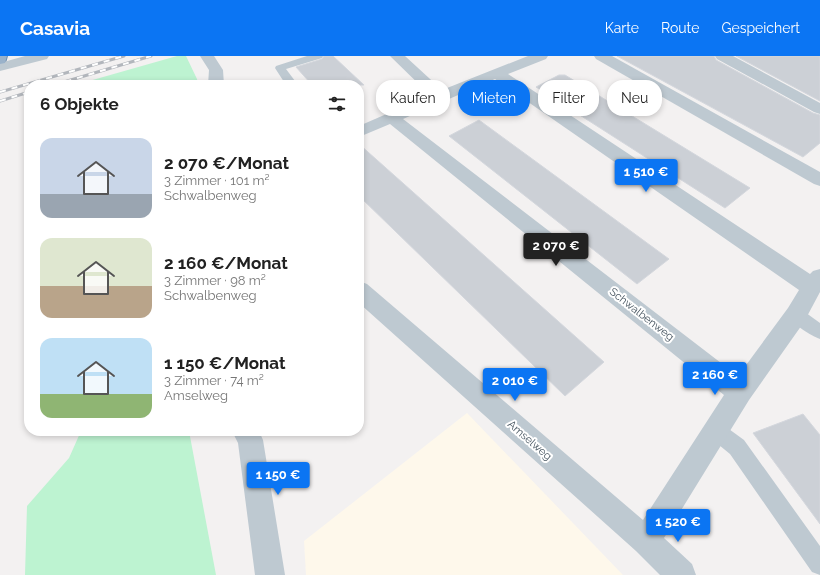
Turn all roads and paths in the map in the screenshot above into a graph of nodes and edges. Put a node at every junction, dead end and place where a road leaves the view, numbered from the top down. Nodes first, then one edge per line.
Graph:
1 (0, 56) edge
2 (42, 56) edge
3 (207, 56) edge
4 (318, 56) edge
5 (397, 56) edge
6 (541, 56) edge
7 (601, 56) edge
8 (722, 56) edge
9 (0, 60) edge
10 (516, 60) edge
11 (0, 67) edge
12 (497, 74) junction
13 (216, 80) edge
14 (288, 80) edge
15 (423, 80) edge
16 (450, 92) edge
17 (820, 109) edge
18 (396, 116) edge
19 (392, 118) junction
20 (364, 130) edge
21 (820, 180) edge
22 (816, 282) edge
23 (364, 294) edge
24 (796, 315) junction
25 (820, 332) edge
26 (740, 392) junction
27 (715, 430) junction
28 (248, 436) edge
29 (646, 541) junction
30 (820, 564) edge
31 (270, 575) edge
32 (681, 575) edge

1 - 9 highway
2 - 11 street
3 - 13 street
4 - 14 lane
5 - 15 street
6 - 10 street
7 - 21 street
8 - 17 street
10 - 12 street
12 - 16 street
12 - 22 street
18 - 19 street
19 - 20 street
19 - 26 street, Schwalbenweg
22 - 24 street
23 - 29 street, Amselweg
24 - 25 lane
24 - 26 street
26 - 27 street
27 - 29 street
27 - 30 lane
28 - 31 street
29 - 32 street, Amselweg

